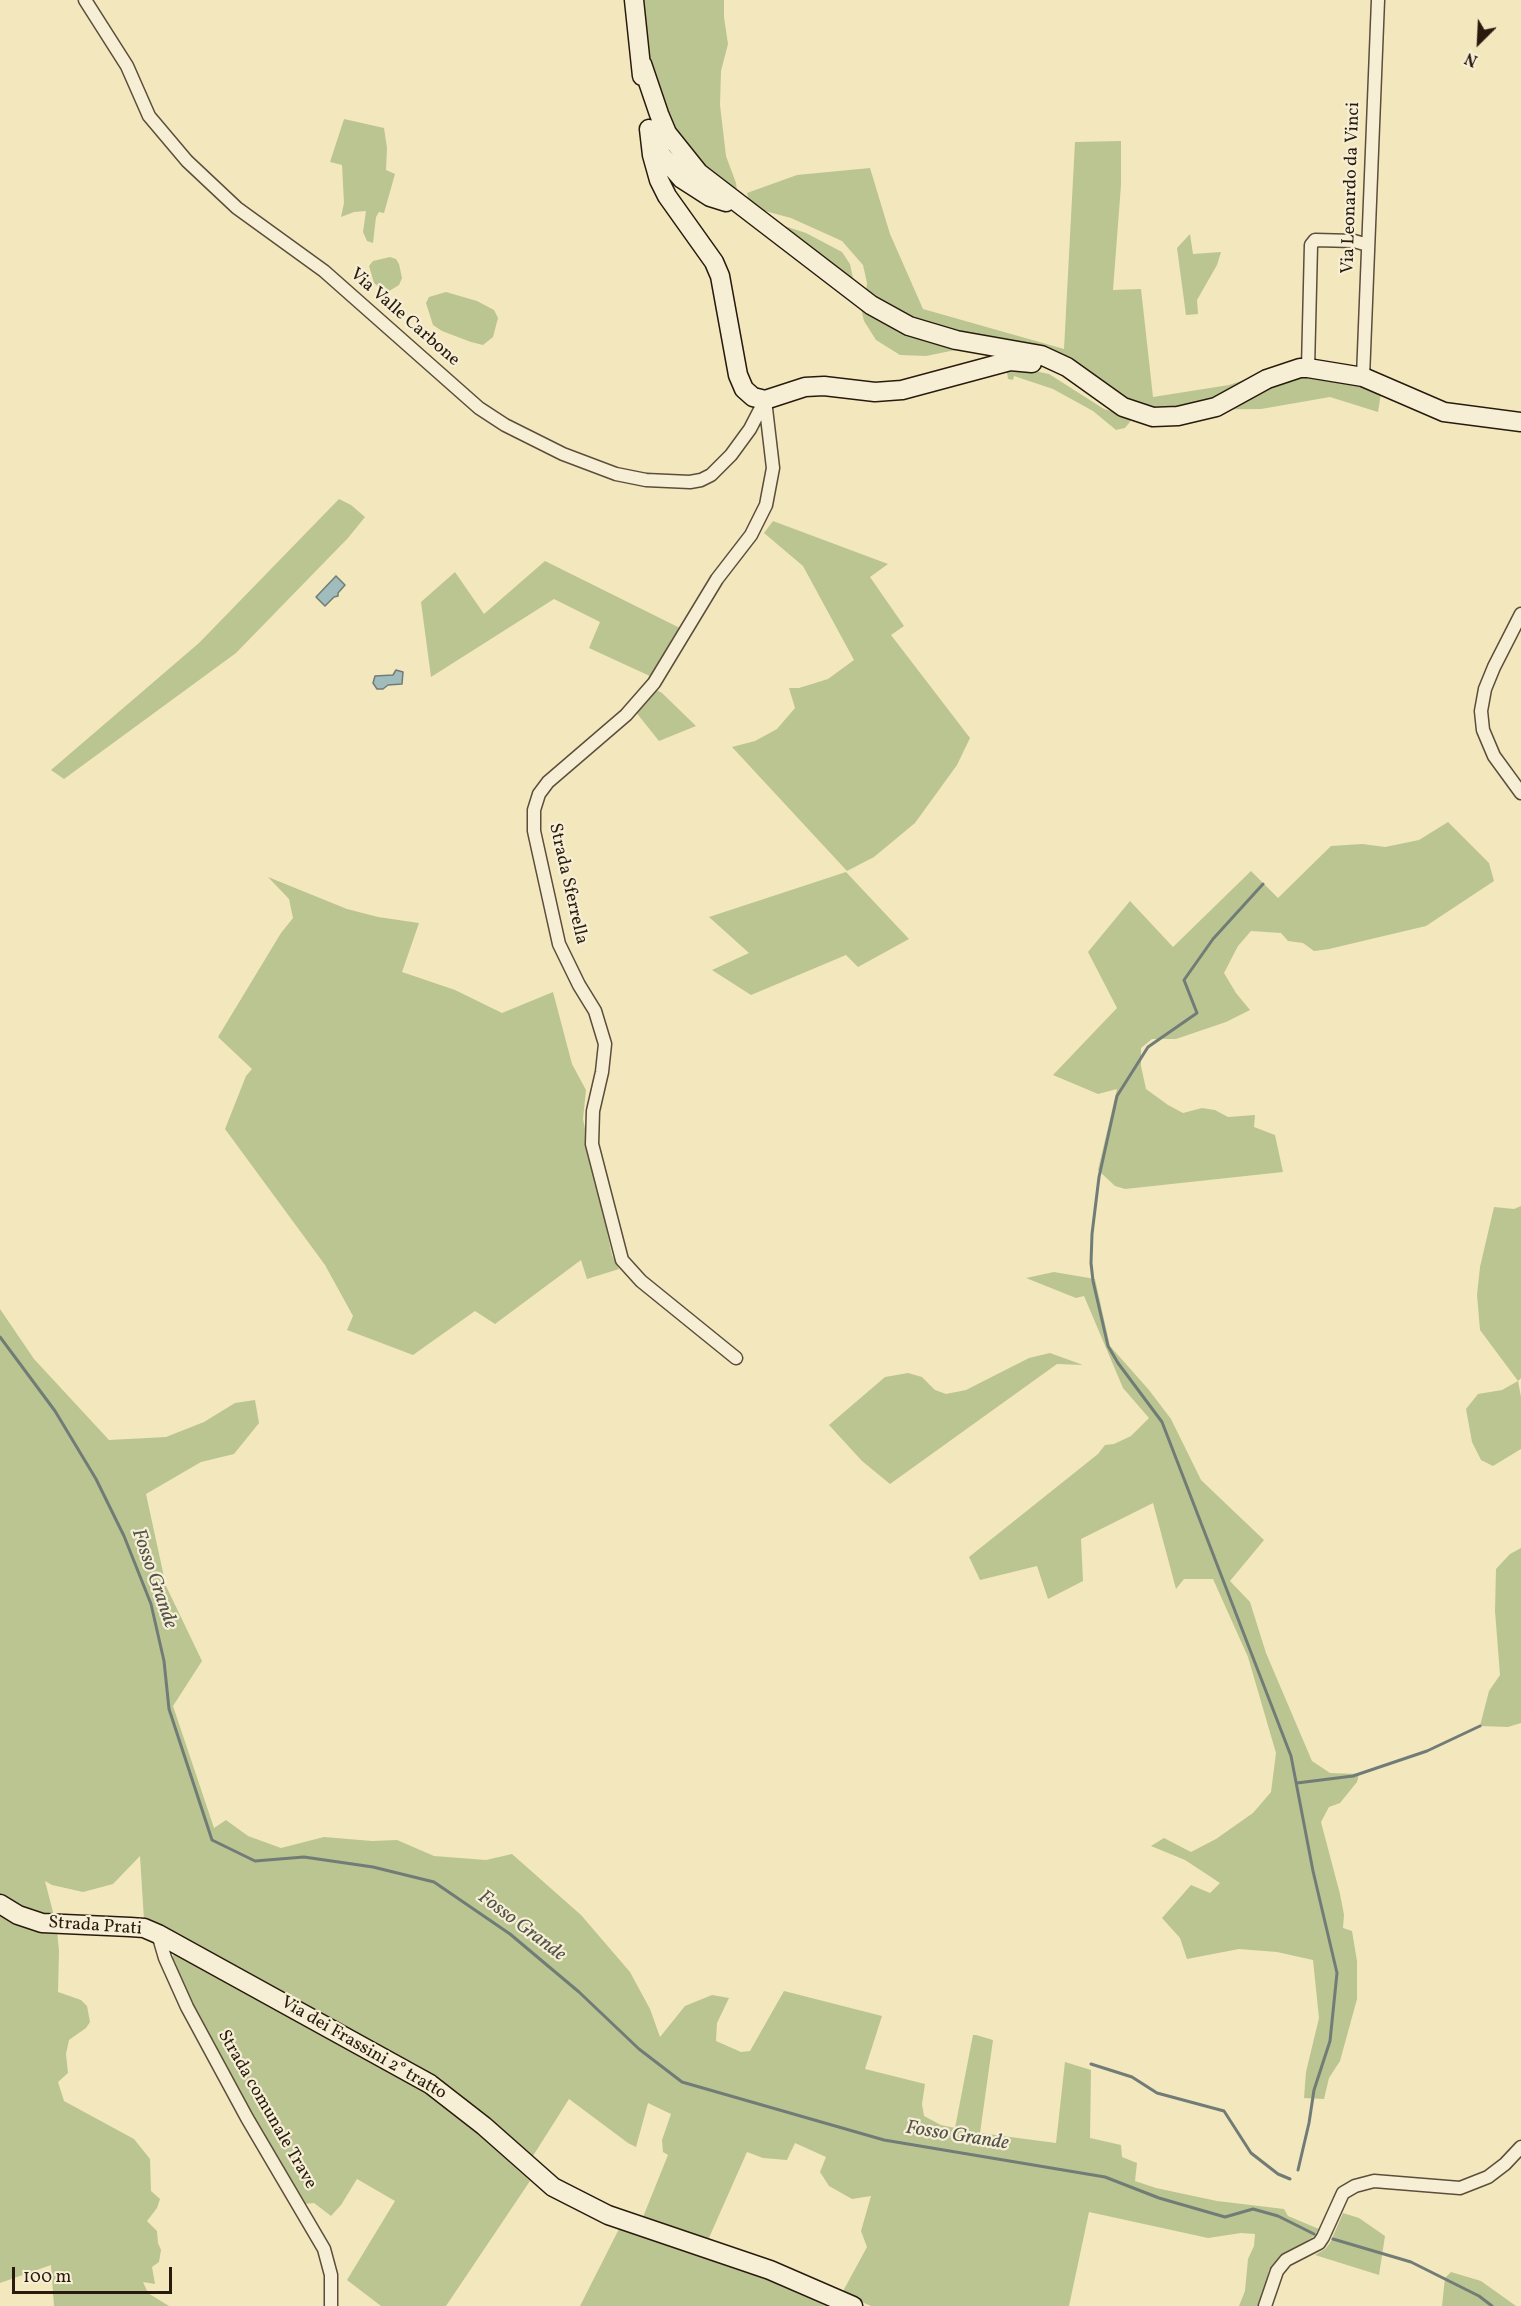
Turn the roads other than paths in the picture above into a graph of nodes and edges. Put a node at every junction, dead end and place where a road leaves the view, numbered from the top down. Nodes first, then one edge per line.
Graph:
1 (85, 0) edge
2 (634, 0) edge
3 (1377, 0) edge
4 (658, 131) junction
5 (670, 165) junction
6 (702, 176) junction
7 (659, 180) junction
8 (710, 197) junction
9 (672, 200) junction
10 (742, 207) junction
11 (1368, 245) junction
12 (1308, 368) junction
13 (1363, 377) junction
14 (765, 400) junction
15 (1124, 407) junction
16 (1521, 422) edge
17 (1521, 614) edge
18 (1521, 793) edge
19 (736, 1358) dead end
20 (0, 1905) edge
21 (158, 1934) junction
22 (1521, 2147) edge
23 (331, 2306) edge
24 (853, 2306) edge
25 (1265, 2306) edge

1 - 14 street, Via Valle Carbone
2 - 4 street
3 - 11 street, Via Leonardo da Vinci
4 - 5 street
4 - 6 street
4 - 7 street
5 - 6 street
5 - 7 street
5 - 8 street
5 - 9 street
6 - 10 street
7 - 9 street
8 - 9 street
8 - 10 street
9 - 14 street
10 - 15 street
11 - 12 street
11 - 13 street, Via Leonardo da Vinci
12 - 13 street
12 - 15 street
13 - 16 street
14 - 15 street
14 - 19 street, Strada Sferrella
17 - 18 street
20 - 21 street, Strada Prati
21 - 23 street, Strada comunale Trave
21 - 24 street, Via dei Frassini 2° tratto
22 - 25 street

